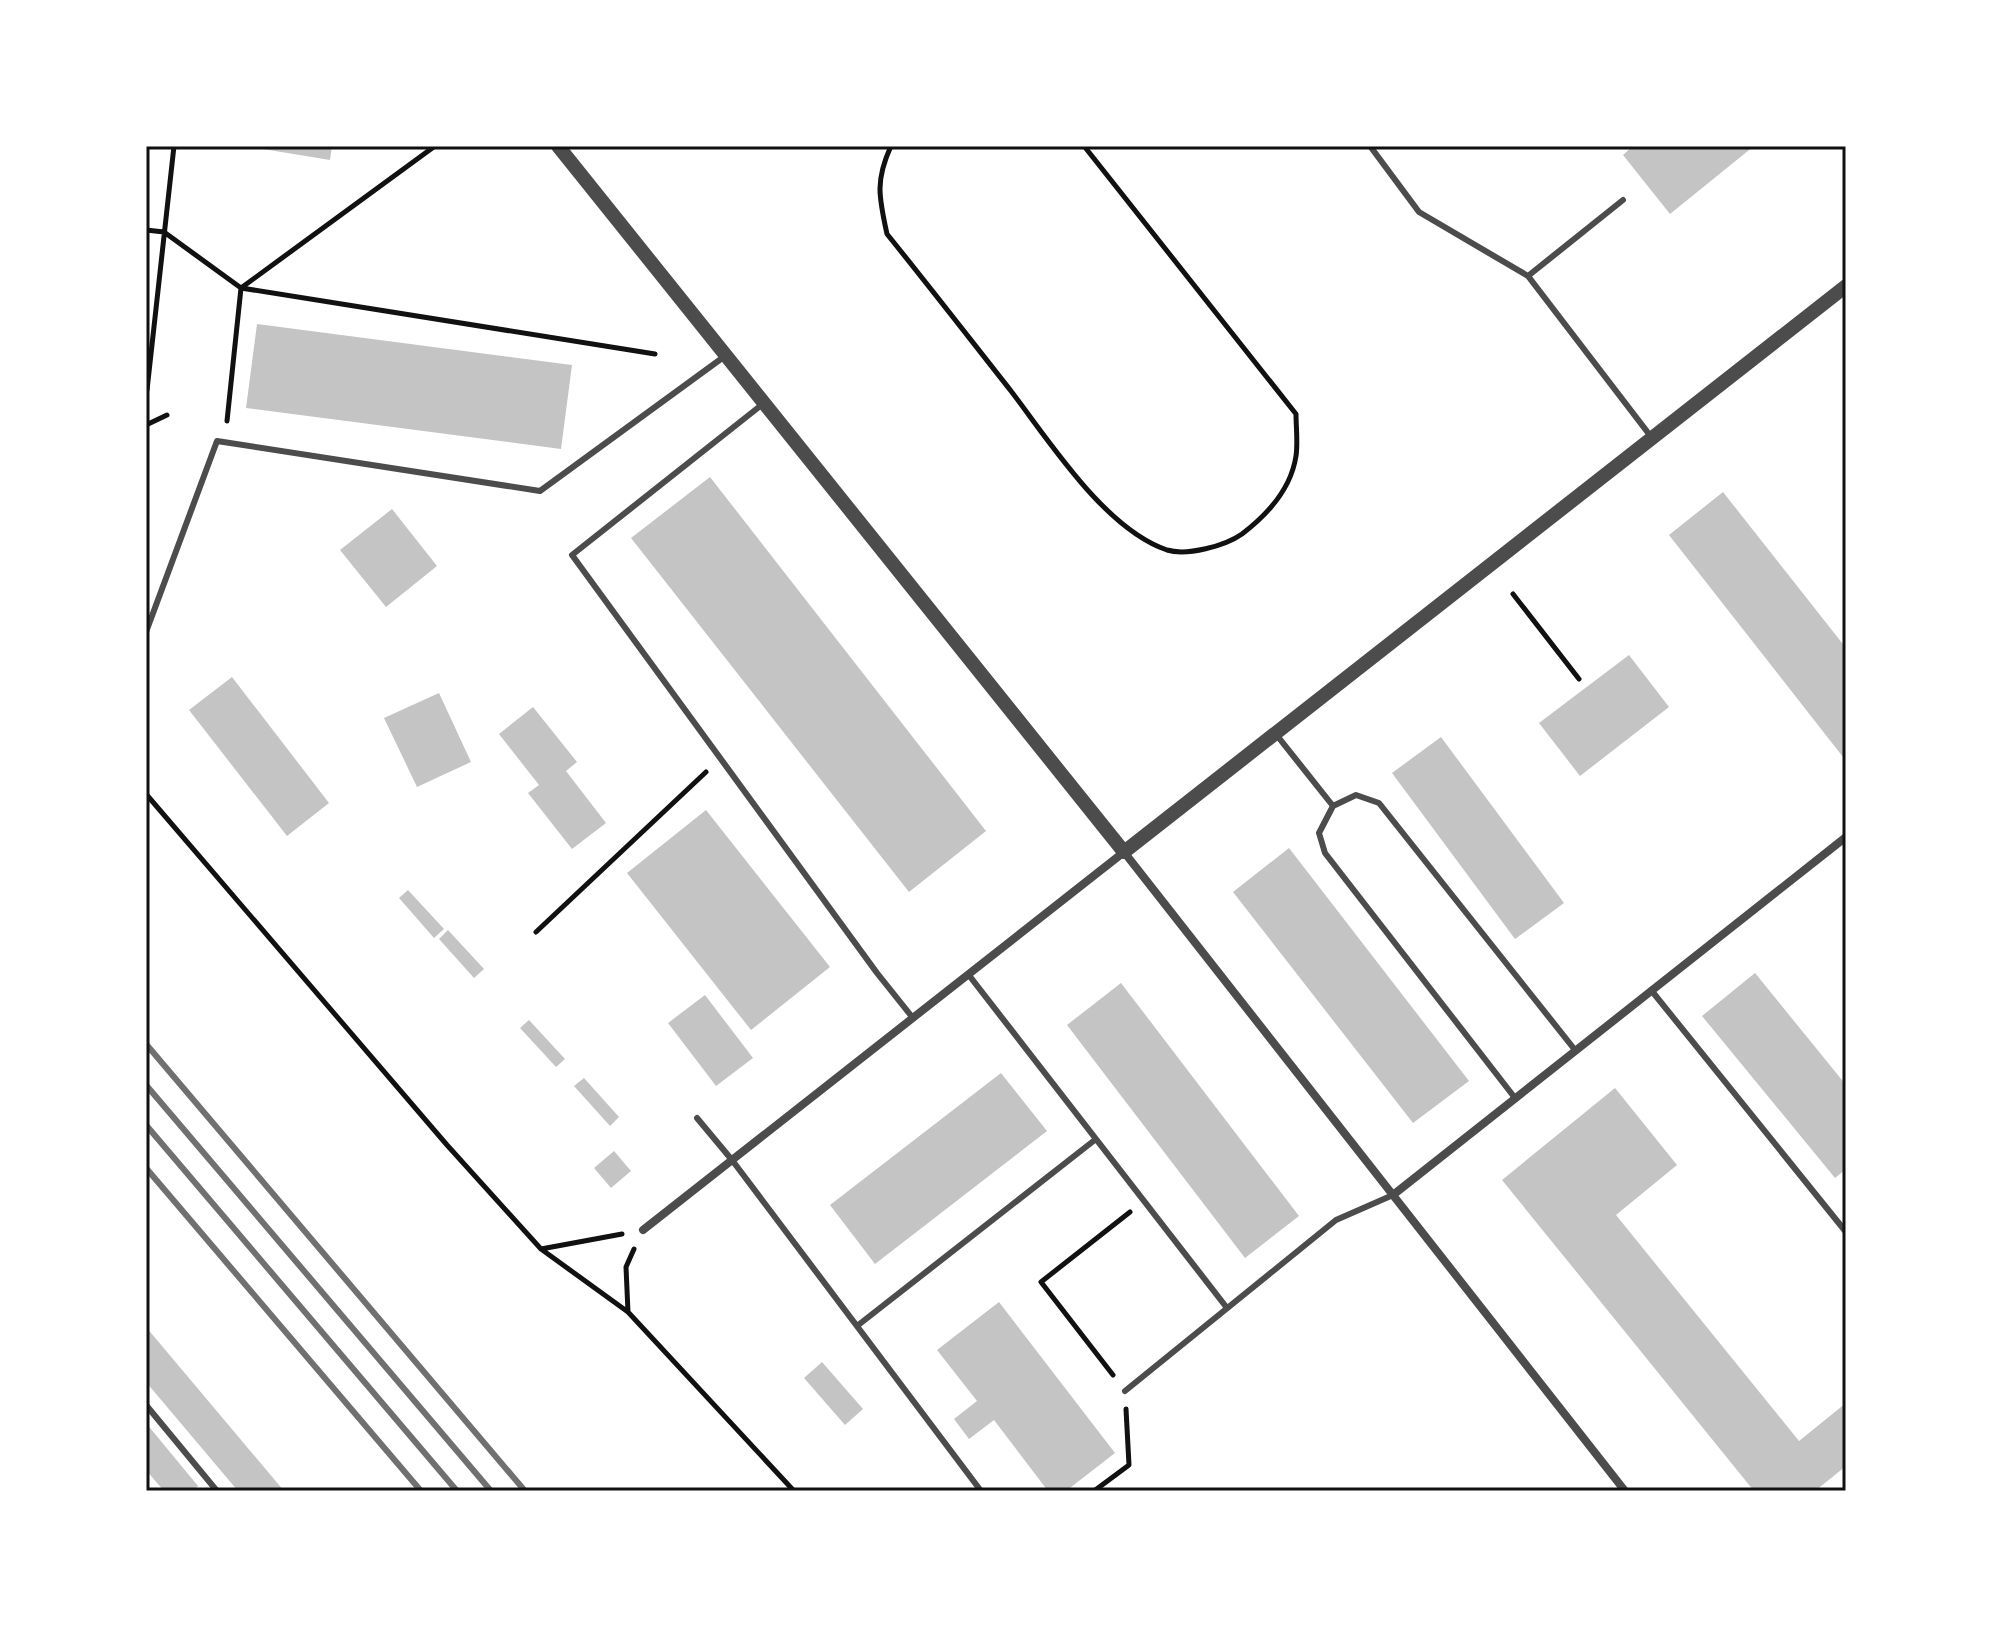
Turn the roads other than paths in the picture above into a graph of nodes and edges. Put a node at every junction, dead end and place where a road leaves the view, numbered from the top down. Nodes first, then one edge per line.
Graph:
1 (558, 146) edge
2 (1370, 146) edge
3 (1623, 200) dead end
4 (1528, 276) junction
5 (1846, 286) edge
6 (726, 356) junction
7 (764, 403) junction
8 (1652, 438) junction
9 (146, 632) edge
10 (1275, 733) junction
11 (1333, 806) junction
12 (1846, 837) edge
13 (1124, 852) junction
14 (968, 974) junction
15 (1651, 990) junction
16 (913, 1018) junction
17 (1575, 1050) junction
18 (1515, 1098) junction
19 (697, 1118) dead end
20 (1096, 1139) junction
21 (732, 1160) junction
22 (1393, 1195) junction
23 (643, 1230) road end
24 (1846, 1232) edge
25 (1227, 1308) junction
26 (857, 1326) junction
27 (1125, 1391) road end
28 (146, 1405) edge
29 (217, 1491) edge
30 (981, 1491) edge
31 (1625, 1491) edge

1 - 6 street
2 - 4 lane
3 - 4 lane
4 - 8 lane
5 - 8 street
6 - 7 street
6 - 9 lane
7 - 13 street
7 - 16 lane
8 - 10 street
10 - 11 lane
10 - 13 street
11 - 17 lane
11 - 18 lane
12 - 15 street
13 - 14 street
13 - 22 street
14 - 16 street
14 - 20 lane
15 - 17 street
15 - 24 lane
16 - 21 street
17 - 18 street
18 - 22 street
19 - 21 lane
20 - 25 lane
20 - 26 lane
21 - 23 street
21 - 26 lane
22 - 25 lane
22 - 31 street
25 - 27 lane
26 - 30 lane
28 - 29 lane

